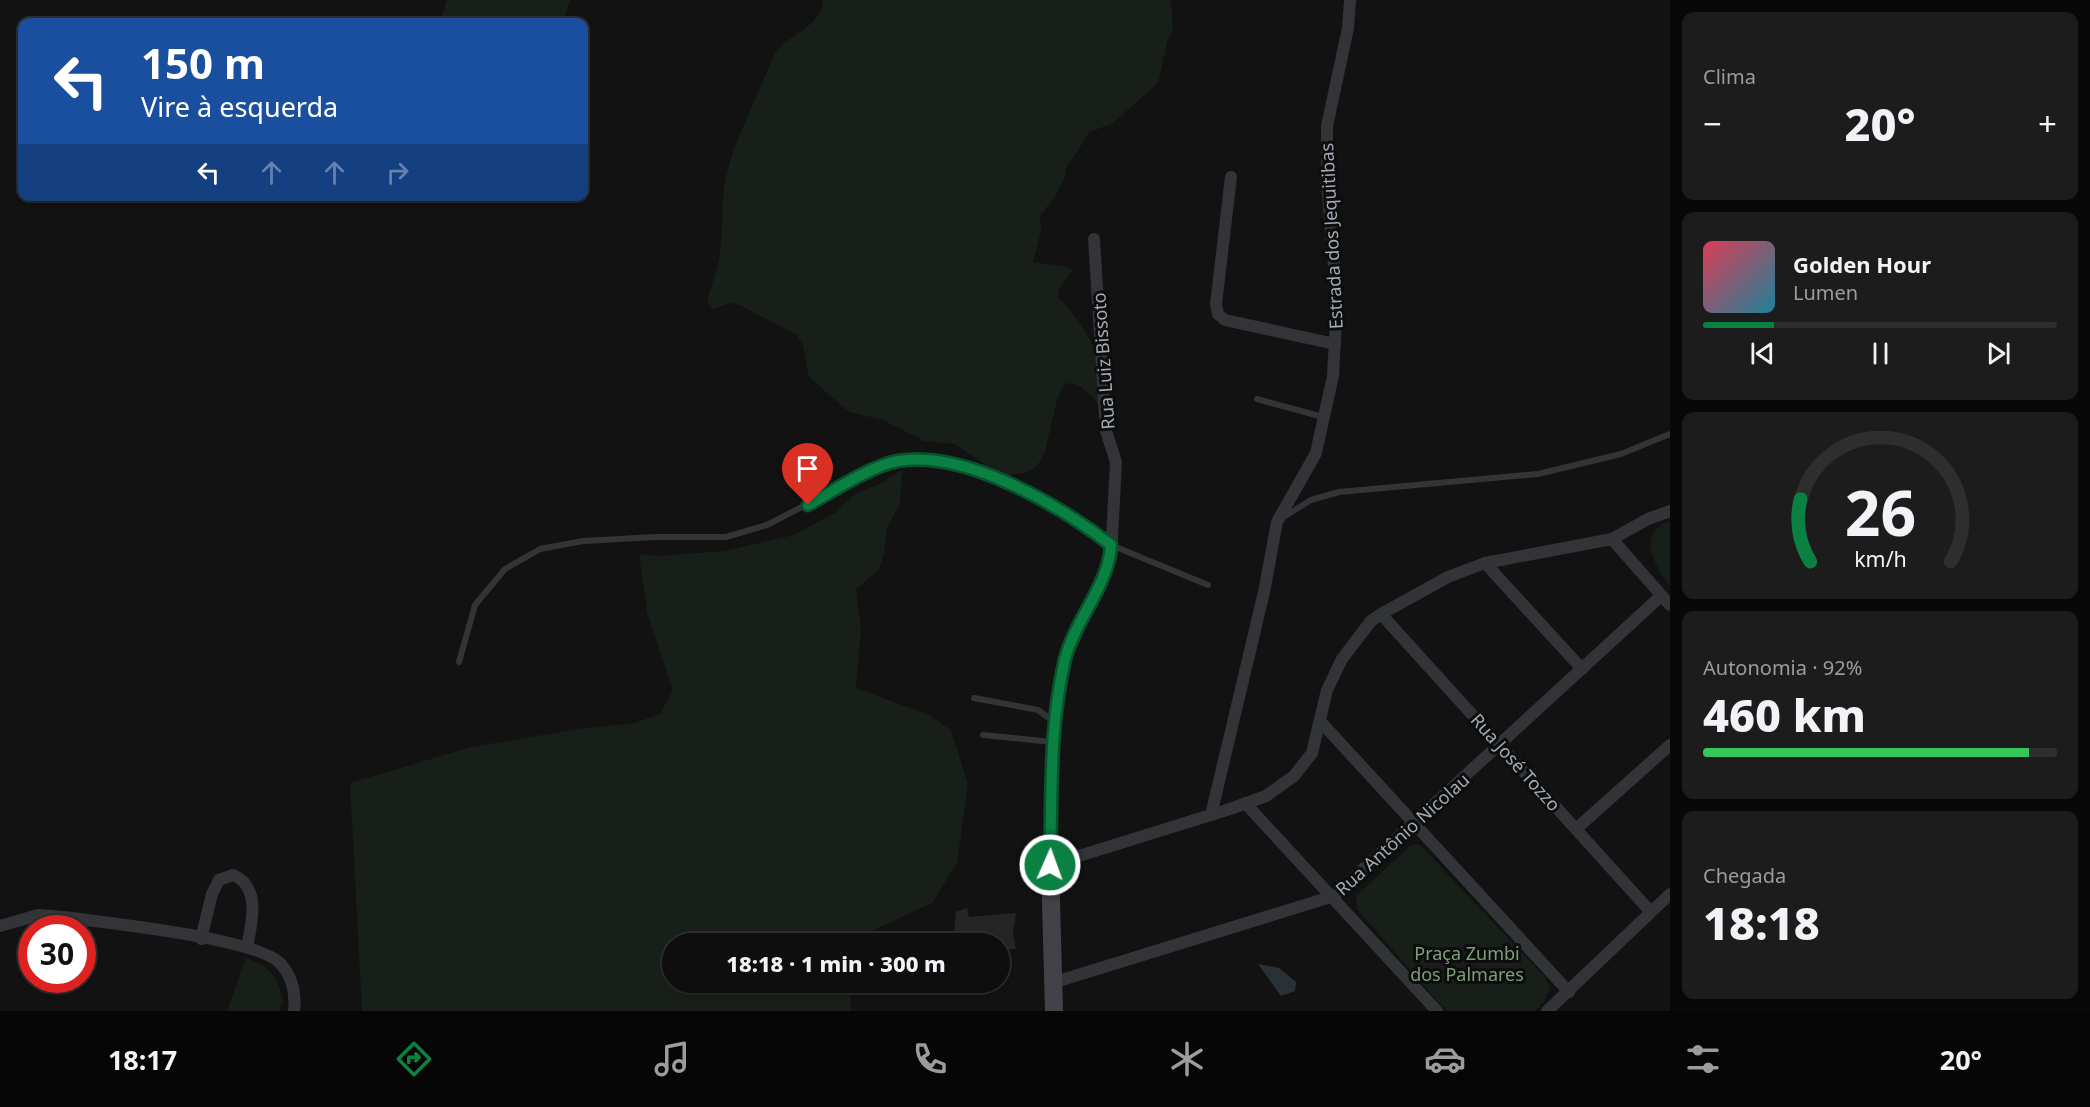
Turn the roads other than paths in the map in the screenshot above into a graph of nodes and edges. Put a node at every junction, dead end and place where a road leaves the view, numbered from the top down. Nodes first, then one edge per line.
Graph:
1 (1350, 0) edge
2 (1231, 177) dead end
3 (1094, 239) dead end
4 (1335, 344) junction
5 (1257, 399) dead end
6 (1323, 417) junction
7 (1670, 434) edge
8 (1670, 511) edge
9 (1277, 522) junction
10 (1612, 539) junction
11 (1111, 545) junction
12 (1485, 563) junction
13 (1208, 585) dead end
14 (1661, 596) junction
15 (1670, 605) edge
16 (1381, 614) junction
17 (459, 662) dead end
18 (1582, 669) junction
19 (974, 698) dead end
20 (1053, 721) junction
21 (1320, 721) junction
22 (983, 735) dead end
23 (1052, 742) junction
24 (1500, 745) junction
25 (1670, 745) edge
26 (1245, 803) junction
27 (1210, 814) junction
28 (1414, 823) junction
29 (1576, 829) junction
30 (1050, 865) junction
31 (1670, 894) edge
32 (1334, 896) junction
33 (1650, 911) junction
34 (0, 926) edge
35 (201, 939) junction
36 (247, 947) junction
37 (1052, 983) junction
38 (1569, 992) junction
39 (294, 1011) edge
40 (1054, 1011) edge
41 (1437, 1011) edge
42 (1547, 1011) edge

1 - 4 street, Estrada dos Jequitibas
2 - 4 street
3 - 11 street, Rua Luiz Bissoto
4 - 6 street, Estrada dos Jequitibas
5 - 6 lane
6 - 9 street, Estrada dos Jequitibas
7 - 9 lane
8 - 10 street
9 - 27 street, Estrada dos Jequitibas
10 - 12 street
10 - 14 street
11 - 13 lane
11 - 17 lane
11 - 20 street, Rua Luiz Bissoto
12 - 16 street
12 - 18 street
14 - 15 street
14 - 18 street, Rua Antônio Nicolau
16 - 21 street
16 - 24 street, Rua José Tozzo
18 - 24 street, Rua Antônio Nicolau
19 - 20 lane
20 - 23 street, Rua Luiz Bissoto
21 - 26 street
21 - 28 street
22 - 23 lane
23 - 30 street, Rua Luiz Bissoto
24 - 28 street, Rua Antônio Nicolau
24 - 29 street, Rua José Tozzo
25 - 29 street
26 - 27 street
26 - 32 street
27 - 30 street
28 - 32 street, Rua Antônio Nicolau
28 - 38 street
29 - 33 street, Rua José Tozzo
30 - 37 street, Rua Luiz Bissoto
31 - 33 street
32 - 37 street, Rua Antônio Nicolau
32 - 41 street
33 - 38 street
34 - 35 street
35 - 36 street
35 - 36 street
36 - 39 street
37 - 40 street, Rua Luiz Bissoto
38 - 42 street

